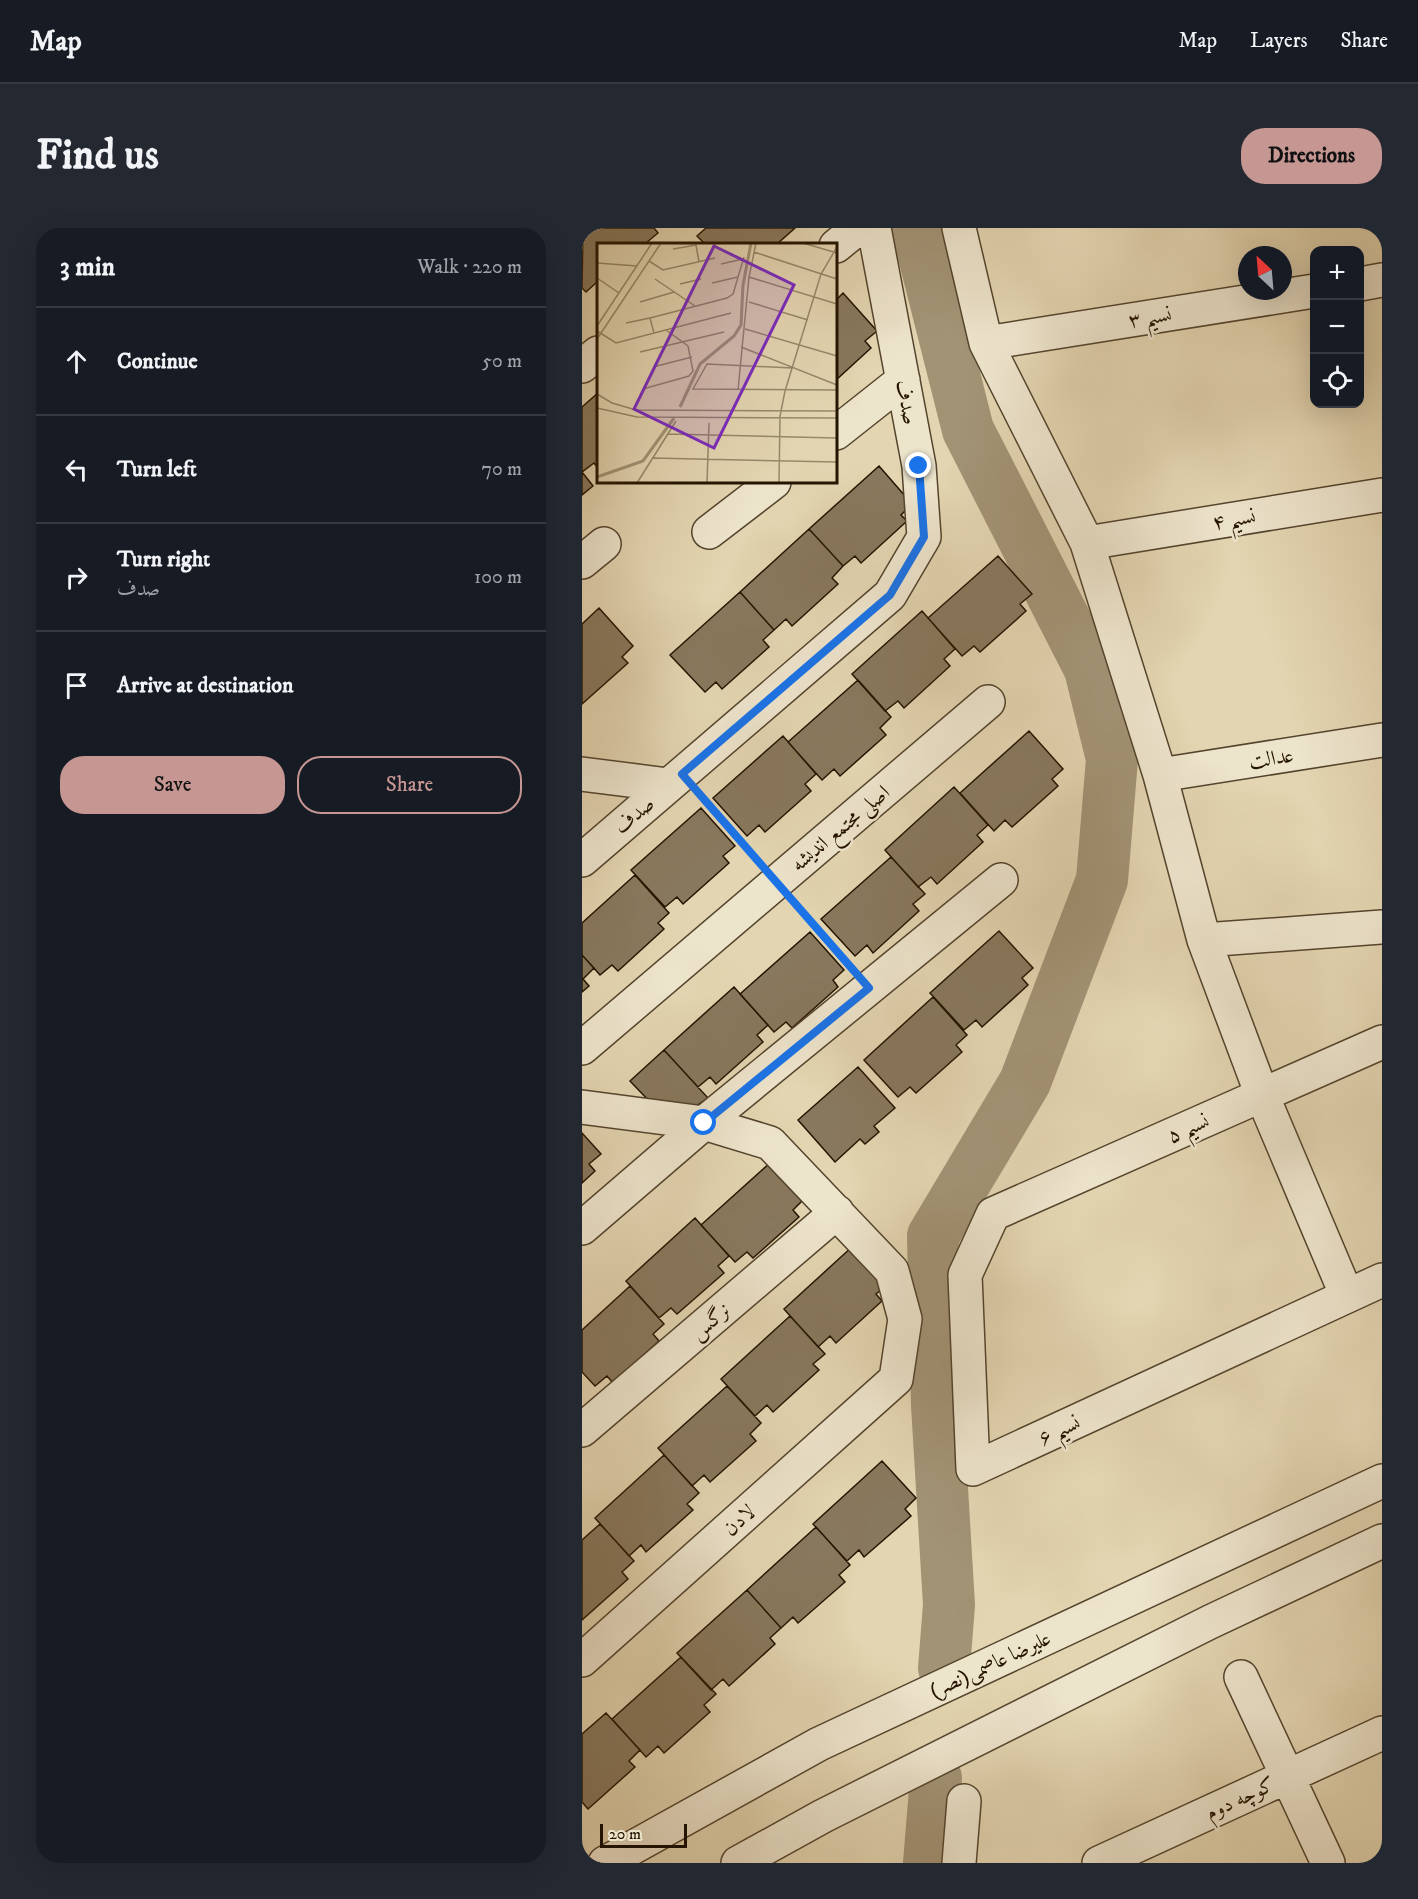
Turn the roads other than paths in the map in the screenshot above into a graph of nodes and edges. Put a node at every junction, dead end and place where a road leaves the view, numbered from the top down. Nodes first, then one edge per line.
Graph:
1 (858, 228) edge
2 (874, 228) edge
3 (959, 228) edge
4 (837, 245) edge
5 (1382, 280) edge
6 (1364, 283) edge
7 (1310, 292) edge
8 (986, 343) junction
9 (597, 354) edge
10 (582, 366) edge
11 (903, 380) junction
12 (837, 432) edge
13 (773, 483) edge
14 (1382, 495) edge
15 (710, 532) dead end
16 (1087, 543) junction
17 (988, 702) dead end
18 (1382, 740) edge
19 (582, 774) edge
20 (1160, 775) junction
21 (675, 780) junction
22 (582, 860) edge
23 (1001, 880) dead end
24 (1382, 927) edge
25 (1204, 940) junction
26 (1382, 1041) edge
27 (582, 1048) edge
28 (1262, 1095) junction
29 (582, 1107) edge
30 (704, 1123) junction
31 (837, 1212) junction
32 (993, 1214) joint
33 (582, 1228) edge
34 (1382, 1280) edge
35 (1347, 1296) junction
36 (582, 1430) edge
37 (1382, 1480) edge
38 (1382, 1541) edge
39 (582, 1660) edge
40 (1240, 1677) dead end
41 (1382, 1733) edge
42 (1289, 1776) junction
43 (964, 1801) dead end
44 (605, 1863) edge
45 (738, 1863) edge
46 (959, 1863) edge
47 (1099, 1863) edge
48 (1328, 1863) edge

1 - 4 street
2 - 11 street, صدف
3 - 8 street
5 - 6 street
7 - 8 street, نسیم ۳
8 - 16 street
9 - 10 street
11 - 12 street
11 - 21 street, صدف
13 - 15 street
14 - 16 street, نسیم ۴
16 - 20 street
17 - 27 street, اصلی مجتمع اندیشه
18 - 20 street, عدالت
19 - 21 street
20 - 25 street
21 - 22 street, صدف
23 - 30 street
24 - 25 street
25 - 28 street
26 - 28 street, نسیم ۵
28 - 32 street, نسیم ۵
28 - 35 street
29 - 30 street
30 - 31 street
30 - 33 street
31 - 36 street, نرگس
31 - 39 street, لادن
32 - 35 street, نسیم ۶
34 - 35 street, نسیم ۶
37 - 44 street, علیرضا عاصمی(نصر)
38 - 45 street
40 - 42 street
41 - 42 street, کوچه دوم
42 - 47 street, کوچه دوم
42 - 48 street
43 - 46 street

